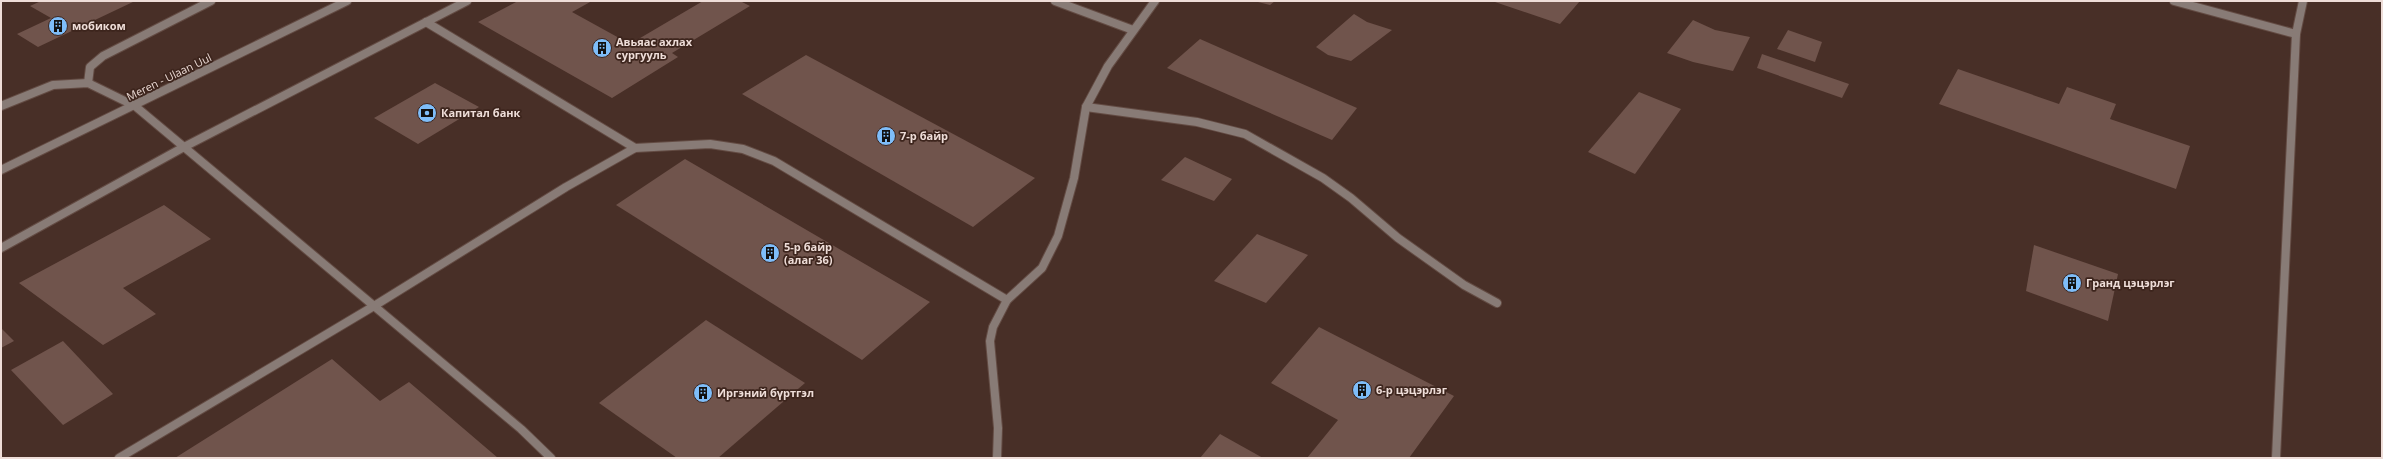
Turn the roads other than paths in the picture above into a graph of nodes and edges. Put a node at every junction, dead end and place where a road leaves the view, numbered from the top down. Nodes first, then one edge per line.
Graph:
1 (211, 1) edge
2 (345, 1) edge
3 (467, 1) edge
4 (1055, 1) edge
5 (1156, 1) edge
6 (2174, 1) edge
7 (2303, 1) edge
8 (426, 22) junction
9 (1133, 30) junction
10 (2296, 34) junction
11 (88, 83) junction
12 (1, 106) edge
13 (134, 106) junction
14 (1086, 106) junction
15 (184, 147) junction
16 (636, 148) junction
17 (1, 170) edge
18 (1, 248) edge
19 (1007, 300) junction
20 (1497, 304) dead end
21 (374, 306) junction
22 (119, 458) edge
23 (552, 458) edge
24 (997, 458) edge
25 (2276, 458) edge

1 - 11 street
2 - 13 street, Meren - Ulaan Uul
3 - 8 street
4 - 9 street
5 - 9 street
6 - 10 street
7 - 10 street
8 - 15 street
8 - 16 street
9 - 14 street
10 - 25 street
11 - 12 street
11 - 13 street
13 - 15 street
13 - 17 street, Meren - Ulaan Uul
14 - 19 street
14 - 20 street
15 - 18 street
15 - 21 street
16 - 19 street
16 - 21 street
19 - 24 street
21 - 22 street
21 - 23 street

